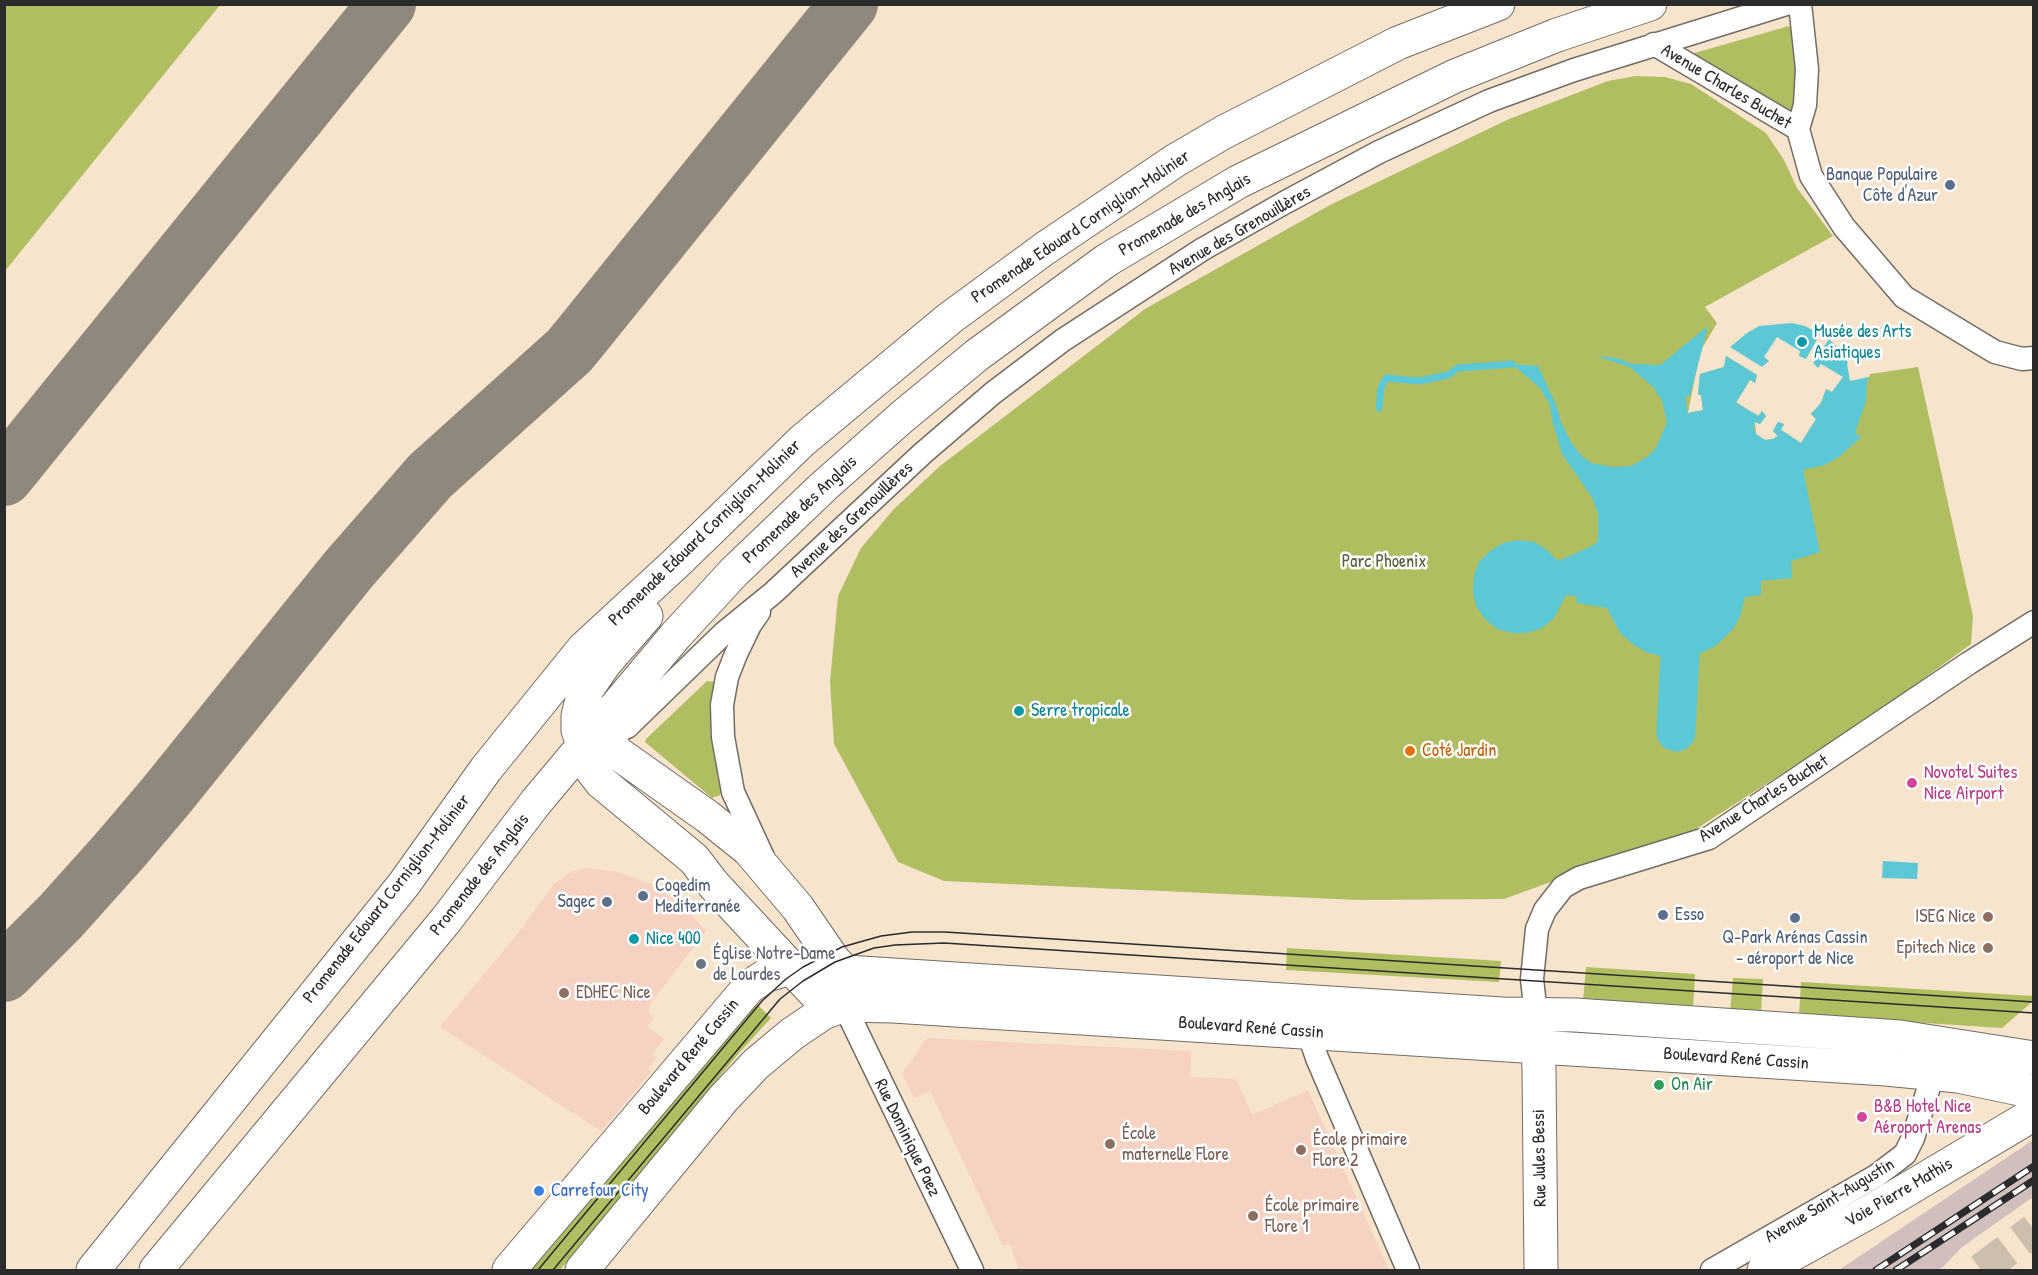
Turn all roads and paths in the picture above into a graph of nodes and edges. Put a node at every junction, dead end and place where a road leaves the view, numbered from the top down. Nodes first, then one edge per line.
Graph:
1 (1498, 4) edge
2 (1650, 4) edge
3 (1786, 4) edge
4 (1800, 4) edge
5 (1654, 44) junction
6 (1798, 129) junction
7 (2034, 358) edge
8 (726, 512) junction
9 (773, 593) junction
10 (2034, 622) edge
11 (600, 731) junction
12 (557, 778) junction
13 (601, 782) junction
14 (769, 873) junction
15 (791, 968) junction
16 (846, 972) junction
17 (1292, 1000) junction
18 (844, 1005) junction
19 (1536, 1015) junction
20 (1307, 1032) junction
21 (2034, 1035) edge
22 (1900, 1037) junction
23 (1539, 1047) junction
24 (2034, 1058) edge
25 (1933, 1074) junction
26 (2034, 1092) edge
27 (2034, 1114) edge
28 (93, 1270) edge
29 (156, 1270) edge
30 (509, 1270) edge
31 (582, 1270) edge
32 (972, 1270) edge
33 (1408, 1270) edge
34 (1541, 1270) edge
35 (1712, 1270) edge
36 (1764, 1270) edge

1 - 8 main road, Promenade Edouard Corniglion-Molinier
2 - 11 main road, Promenade des Anglais
3 - 5 street, Avenue des Grenouillères
4 - 6 street, Avenue Charles Buchet
5 - 6 street, Avenue Charles Buchet
5 - 9 street, Avenue des Grenouillères
6 - 7 street, Avenue Charles Buchet
8 - 11 main road
8 - 28 main road, Promenade Edouard Corniglion-Molinier
9 - 11 street, Avenue des Grenouillères
9 - 14 street, Avenue des Grenouillères
10 - 19 street, Avenue Charles Buchet
11 - 12 main road, Promenade des Anglais
11 - 13 main road
11 - 14 main road, Avenue des Grenouillères
12 - 13 main road
12 - 29 main road, Promenade des Anglais
13 - 15 main road
14 - 16 main road, Avenue des Grenouillères
15 - 16 main road, Boulevard René Cassin
15 - 18 main road
15 - 30 main road, Boulevard René Cassin
16 - 17 main road, Boulevard René Cassin
16 - 18 main road
17 - 19 main road, Boulevard René Cassin
17 - 20 street
18 - 20 main road, Boulevard René Cassin
18 - 31 main road, Boulevard René Cassin
18 - 32 street, Rue Dominique Paez
19 - 22 main road, Boulevard René Cassin
19 - 23 main road, Rue Jules Bessi
20 - 23 main road, Boulevard René Cassin
20 - 33 street
21 - 22 main road, Boulevard René Cassin
22 - 24 main road, Boulevard René Cassin
23 - 25 main road, Boulevard René Cassin
23 - 34 main road, Rue Jules Bessi
25 - 26 main road, Boulevard René Cassin
25 - 35 street, Avenue Saint-Augustin
27 - 36 main road, Voie Pierre Mathis

